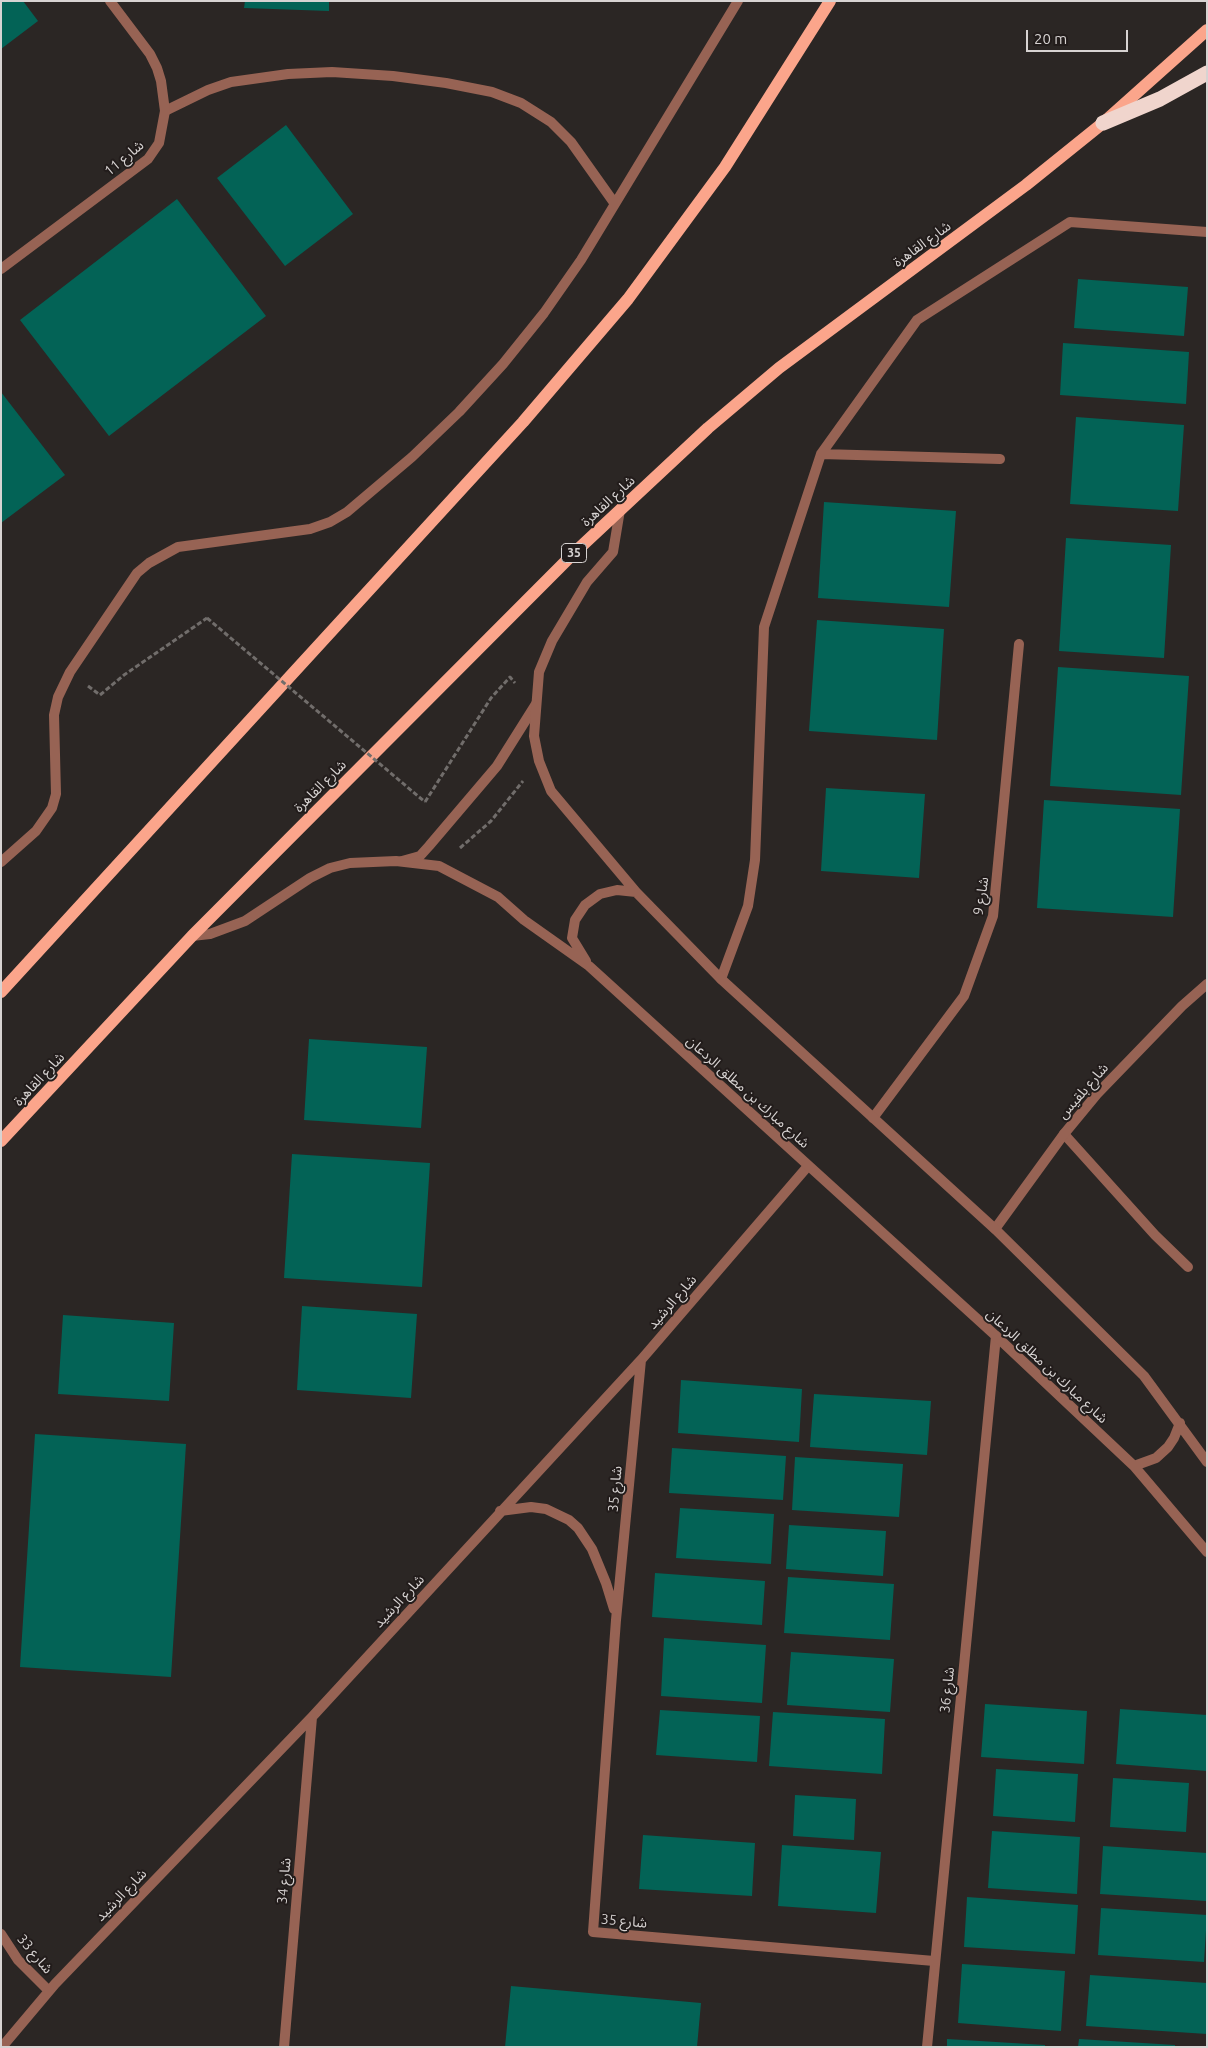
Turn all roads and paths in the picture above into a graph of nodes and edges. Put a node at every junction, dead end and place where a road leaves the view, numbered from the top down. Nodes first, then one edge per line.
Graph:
1 (110, 1) edge
2 (738, 1) edge
3 (830, 1) edge
4 (1207, 30) edge
5 (1207, 73) edge
6 (165, 111) junction
7 (1103, 123) junction
8 (615, 204) junction
9 (1207, 232) edge
10 (1, 269) edge
11 (821, 454) junction
12 (1000, 459) dead end
13 (620, 510) junction
14 (1019, 644) dead end
15 (70, 672) junction
16 (492, 698) dead end
17 (536, 704) junction
18 (539, 761) junction
19 (396, 861) junction
20 (1, 862) edge
21 (439, 866) junction
22 (636, 892) junction
23 (192, 936) junction
24 (589, 966) junction
25 (721, 979) junction
26 (1207, 984) edge
27 (1, 992) edge
28 (873, 1118) junction
29 (1064, 1134) junction
30 (1, 1141) edge
31 (808, 1166) junction
32 (995, 1229) junction
33 (1188, 1267) dead end
34 (996, 1336) junction
35 (641, 1360) junction
36 (1180, 1423) junction
37 (1207, 1462) edge
38 (1134, 1466) junction
39 (500, 1511) junction
40 (1207, 1552) edge
41 (616, 1620) junction
42 (312, 1717) junction
43 (1, 1934) edge
44 (934, 1961) junction
45 (49, 1991) junction
46 (2, 2047) edge
47 (284, 2047) edge
48 (927, 2047) edge

1 - 6 street, شارع 11
2 - 8 street
3 - 27 main road
4 - 7 main road, شارع القاهرة / 35
5 - 7 highway
6 - 8 street
6 - 10 street, شارع 11
7 - 13 main road, شارع القاهرة / 35
8 - 15 street
9 - 11 street
11 - 12 street
11 - 25 street
13 - 17 street
13 - 23 main road, شارع القاهرة / 35
14 - 28 street, شارع 9
15 - 16 path, bridge
15 - 20 street
17 - 18 street
17 - 19 street
18 - 21 path
18 - 22 street
19 - 21 street, شارع مبارك بن مطلق الردعان
19 - 23 street, شارع مبارك بن مطلق الردعان
21 - 24 street, شارع مبارك بن مطلق الردعان
22 - 24 street
22 - 25 street
23 - 30 main road, شارع القاهرة / 35
24 - 31 street, شارع مبارك بن مطلق الردعان
25 - 28 street
26 - 29 street, شارع بلقيس
28 - 32 street
29 - 32 street, شارع بلقيس
29 - 33 street
31 - 34 street, شارع مبارك بن مطلق الردعان
31 - 35 street, شارع الرشيد
32 - 36 street
34 - 38 street, شارع مبارك بن مطلق الردعان
34 - 44 street, شارع 36
35 - 39 street, شارع الرشيد
35 - 41 street, شارع 35
36 - 37 street
36 - 38 street
38 - 40 street, شارع مبارك بن مطلق الردعان
39 - 41 street, شارع 35
39 - 42 street, شارع الرشيد
41 - 44 street, شارع 35
42 - 45 street, شارع الرشيد
42 - 47 street, شارع 34
43 - 45 street, شارع 33
44 - 48 street, شارع 36
45 - 46 street, شارع الرشيد

